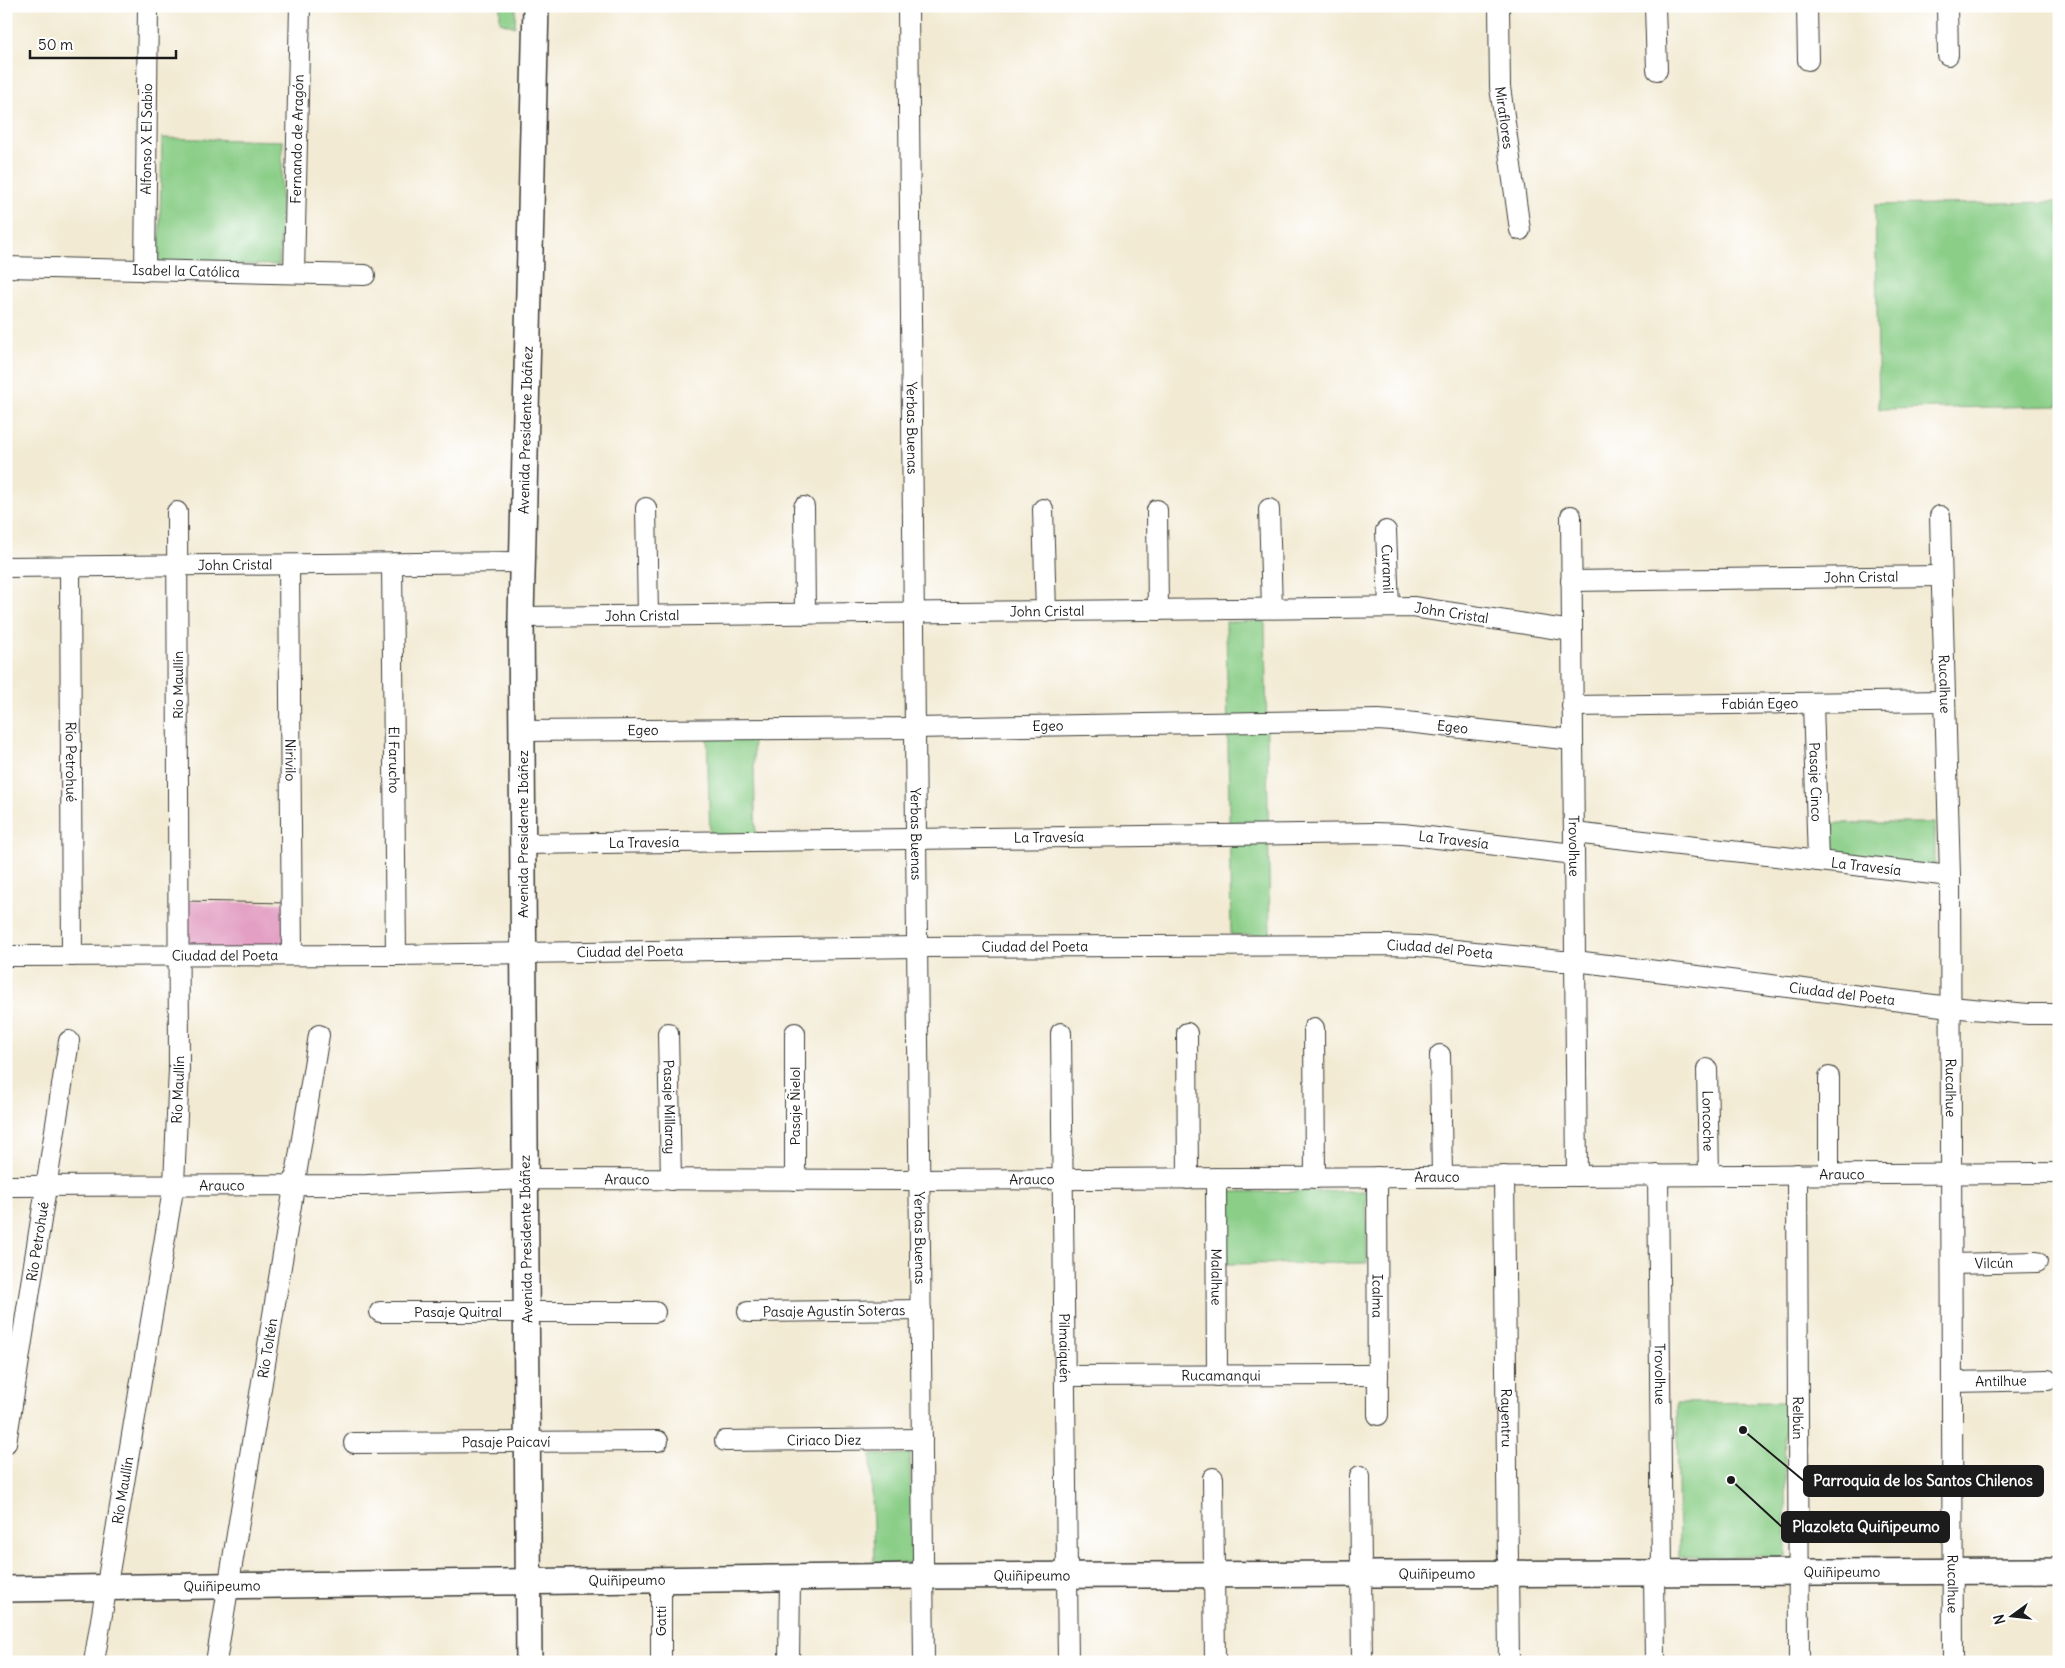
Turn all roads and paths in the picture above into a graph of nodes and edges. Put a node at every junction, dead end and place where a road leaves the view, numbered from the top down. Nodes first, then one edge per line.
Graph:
1 (148, 6) edge
2 (300, 6) edge
3 (536, 6) edge
4 (908, 6) edge
5 (1498, 6) edge
6 (1655, 6) edge
7 (1807, 6) edge
8 (1947, 6) edge
9 (1948, 55) dead end
10 (1808, 60) dead end
11 (1657, 70) dead end
12 (1520, 230) dead end
13 (6, 267) edge
14 (145, 271) junction
15 (294, 273) junction
16 (365, 275) dead end
17 (804, 507) dead end
18 (646, 508) dead end
19 (1043, 509) dead end
20 (1269, 509) dead end
21 (1157, 510) dead end
22 (178, 512) dead end
23 (1570, 516) dead end
24 (1940, 516) dead end
25 (1386, 531) dead end
26 (522, 562) junction
27 (392, 564) junction
28 (289, 565) junction
29 (178, 566) junction
30 (70, 567) junction
31 (6, 568) edge
32 (1941, 576) junction
33 (1571, 581) junction
34 (1389, 607) junction
35 (1272, 608) junction
36 (1158, 610) junction
37 (1046, 612) junction
38 (805, 614) junction
39 (914, 614) junction
40 (648, 615) junction
41 (521, 616) junction
42 (1572, 632) junction
43 (1945, 701) junction
44 (1813, 703) junction
45 (1572, 706) junction
46 (915, 728) junction
47 (522, 731) junction
48 (1573, 740) junction
49 (1574, 833) junction
50 (916, 838) junction
51 (523, 844) junction
52 (1574, 854) junction
53 (1818, 861) junction
54 (1950, 876) junction
55 (917, 947) junction
56 (524, 952) junction
57 (292, 955) junction
58 (396, 955) junction
59 (6, 956) edge
60 (72, 956) junction
61 (179, 956) junction
62 (1575, 960) junction
63 (1950, 1007) junction
64 (2059, 1014) edge
65 (1314, 1028) dead end
66 (668, 1033) dead end
67 (795, 1033) dead end
68 (1061, 1033) dead end
69 (1186, 1033) dead end
70 (320, 1035) dead end
71 (69, 1041) dead end
72 (1440, 1055) dead end
73 (1707, 1069) dead end
74 (1829, 1077) dead end
75 (2059, 1173) edge
76 (1797, 1174) junction
77 (1829, 1174) junction
78 (1952, 1174) junction
79 (1658, 1175) junction
80 (1709, 1175) junction
81 (1504, 1176) junction
82 (1578, 1176) junction
83 (1377, 1177) junction
84 (1442, 1177) junction
85 (1188, 1178) junction
86 (1216, 1178) junction
87 (1315, 1178) junction
88 (526, 1179) junction
89 (1063, 1179) junction
90 (671, 1180) junction
91 (794, 1180) junction
92 (919, 1180) junction
93 (174, 1184) junction
94 (295, 1184) junction
95 (47, 1185) junction
96 (6, 1186) edge
97 (2037, 1262) dead end
98 (1952, 1264) junction
99 (921, 1310) junction
100 (380, 1312) dead end
101 (655, 1312) dead end
102 (748, 1312) dead end
103 (527, 1313) junction
104 (1378, 1375) junction
105 (1065, 1376) junction
106 (1217, 1376) junction
107 (2048, 1380) dead end
108 (1953, 1382) junction
109 (1378, 1415) dead end
110 (922, 1439) junction
111 (528, 1441) junction
112 (658, 1441) dead end
113 (725, 1441) dead end
114 (6, 1443) edge
115 (354, 1443) dead end
116 (1360, 1476) dead end
117 (1213, 1478) dead end
118 (2059, 1570) edge
119 (1954, 1571) junction
120 (1658, 1572) junction
121 (1799, 1572) junction
122 (1508, 1573) junction
123 (1361, 1574) junction
124 (1214, 1575) junction
125 (923, 1576) junction
126 (1067, 1576) junction
127 (790, 1578) junction
128 (661, 1580) junction
129 (529, 1582) junction
130 (229, 1586) junction
131 (107, 1587) junction
132 (6, 1589) edge
133 (94, 1662) edge
134 (216, 1662) edge
135 (529, 1662) edge
136 (661, 1662) edge
137 (789, 1662) edge
138 (924, 1662) edge
139 (1068, 1662) edge
140 (1215, 1662) edge
141 (1362, 1662) edge
142 (1508, 1662) edge
143 (1655, 1662) edge
144 (1799, 1662) edge
145 (1954, 1662) edge

1 - 14 street, Alfonso X El Sabio
2 - 15 street, Fernando de Aragón
3 - 26 street, Avenida Presidente Ibáñez
4 - 39 street, Yerbas Buenas
5 - 12 street, Miraflores
6 - 11 street
7 - 10 street
8 - 9 street
13 - 14 street, Isabel la Católica
14 - 15 street, Isabel la Católica
15 - 16 street, Isabel la Católica
17 - 38 street
18 - 40 street
19 - 37 street
20 - 35 street
21 - 36 street
22 - 29 street, Río Maullín
23 - 33 street, Trovolhue
24 - 32 street, Rucalhue
25 - 34 street, Curamil
26 - 27 street, John Cristal
26 - 41 street, Avenida Presidente Ibáñez
27 - 28 street, John Cristal
27 - 58 street, El Farucho
28 - 29 street, John Cristal
28 - 57 street, Nirivilo
29 - 30 street, John Cristal
29 - 61 street, Río Maullín
30 - 31 street, John Cristal
30 - 60 street, Río Petrohué
32 - 33 street, John Cristal
32 - 43 street, Rucalhue
33 - 42 street, Trovolhue
34 - 35 street, John Cristal
34 - 42 street, John Cristal
35 - 36 street, John Cristal
36 - 37 street, John Cristal
37 - 39 street, John Cristal
38 - 39 street, John Cristal
38 - 40 street, John Cristal
39 - 46 street, Yerbas Buenas
40 - 41 street, John Cristal
41 - 47 street, Avenida Presidente Ibáñez
42 - 45 street, Trovolhue
43 - 44 street, Fabián Egeo
43 - 54 street, Rucalhue
44 - 45 street, Fabián Egeo
44 - 53 street, Pasaje Cinco
45 - 48 street, Trovolhue
46 - 47 street, Egeo
46 - 48 street, Egeo
46 - 50 street, Yerbas Buenas
47 - 51 street, Avenida Presidente Ibáñez
48 - 49 street, Trovolhue
49 - 52 street, Trovolhue
49 - 53 street, La Travesía
50 - 51 street, La Travesía
50 - 52 street, La Travesía
50 - 55 street, Yerbas Buenas
51 - 56 street, Avenida Presidente Ibáñez
52 - 62 street, Trovolhue
53 - 54 street, La Travesía
54 - 63 street, Rucalhue
55 - 56 street, Ciudad del Poeta
55 - 62 street, Ciudad del Poeta
55 - 92 street, Yerbas Buenas
56 - 58 street, Ciudad del Poeta
56 - 88 street, Avenida Presidente Ibáñez
57 - 58 street, Ciudad del Poeta
57 - 61 street, Ciudad del Poeta
59 - 60 street, Ciudad del Poeta
60 - 61 street, Ciudad del Poeta
61 - 93 street, Río Maullín
62 - 63 street, Ciudad del Poeta
62 - 82 street, Trovolhue
63 - 64 street, Ciudad del Poeta
63 - 78 street, Rucalhue
65 - 87 street
66 - 90 street, Pasaje Millaray
67 - 91 street, Pasaje Ñielol
68 - 89 street, Pilmaiquén
69 - 85 street
70 - 94 street, Río Toltén
71 - 95 street, Río Petrohué
72 - 84 street
73 - 80 street, Loncoche
74 - 77 street
75 - 78 street, Arauco
76 - 77 street, Arauco
76 - 80 street, Arauco
76 - 121 street, Relbún
77 - 78 street, Arauco
78 - 98 street, Rucalhue
79 - 80 street, Arauco
79 - 82 street, Arauco
79 - 120 street, Trovolhue
81 - 82 street, Arauco
81 - 84 street, Arauco
81 - 122 street, Rayentru
83 - 84 street, Arauco
83 - 87 street, Arauco
83 - 104 street, Icalma
85 - 86 street, Arauco
85 - 89 street, Arauco
86 - 87 street, Arauco
86 - 106 street, Malalhue
88 - 90 street, Arauco
88 - 94 street, Arauco
88 - 103 street, Avenida Presidente Ibáñez
89 - 92 street, Arauco
89 - 105 street, Pilmaiquén
90 - 91 street, Arauco
91 - 92 street, Arauco
92 - 99 street, Yerbas Buenas
93 - 94 street, Arauco
93 - 95 street, Arauco
93 - 131 street, Río Maullín
94 - 130 street, Río Toltén
95 - 96 street, Arauco
95 - 114 street, Río Petrohué
97 - 98 street, Vilcún
98 - 108 street, Rucalhue
99 - 102 street, Pasaje Agustín Soteras
99 - 110 street, Yerbas Buenas
100 - 103 street, Pasaje Quitral
101 - 103 street, Pasaje Quitral
103 - 111 street, Avenida Presidente Ibáñez
104 - 106 street, Rucamanqui
104 - 109 street, Icalma
105 - 106 street, Rucamanqui
105 - 126 street, Pilmaiquén
107 - 108 street, Antilhue
108 - 119 street, Rucalhue
110 - 113 street, Ciriaco Diez
110 - 125 street, Yerbas Buenas
111 - 112 street, Pasaje Paicaví
111 - 115 street, Pasaje Paicaví
111 - 129 street, Avenida Presidente Ibáñez
116 - 123 street
117 - 124 street
118 - 119 street, Quiñipeumo
119 - 121 street, Quiñipeumo
119 - 145 street, Rucalhue
120 - 121 street, Quiñipeumo
120 - 122 street, Quiñipeumo
120 - 143 street, Trovolhue
121 - 144 street, Relbún
122 - 123 street, Quiñipeumo
122 - 142 street, Rayentru
123 - 124 street, Quiñipeumo
123 - 141 street
124 - 126 street, Quiñipeumo
124 - 140 street
125 - 126 street, Quiñipeumo
125 - 127 street, Quiñipeumo
125 - 138 street, Yerbas Buenas
126 - 139 street, Pilmaiquén
127 - 128 street, Quiñipeumo
127 - 137 street
128 - 129 street, Quiñipeumo
128 - 136 street, Gatti
129 - 130 street, Quiñipeumo
129 - 135 street, Avenida Presidente Ibáñez
130 - 131 street, Quiñipeumo
130 - 134 street, Río Toltén
131 - 132 street, Quiñipeumo
131 - 133 street, Río Maullín

